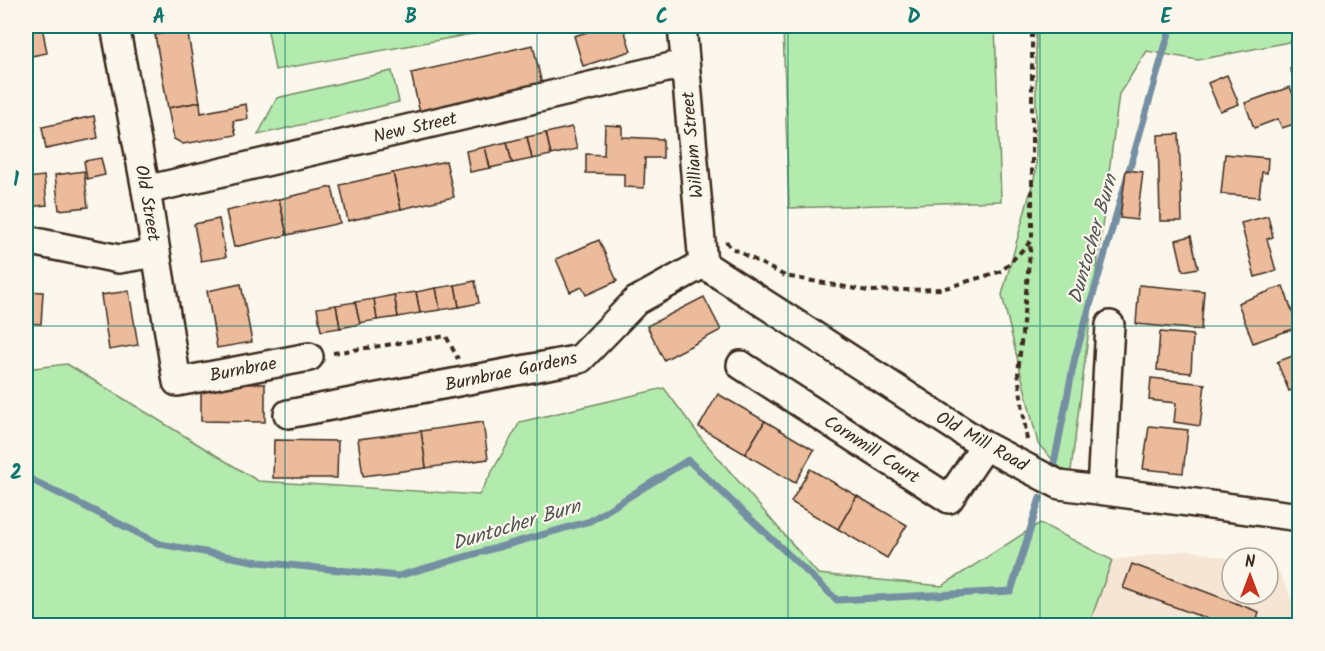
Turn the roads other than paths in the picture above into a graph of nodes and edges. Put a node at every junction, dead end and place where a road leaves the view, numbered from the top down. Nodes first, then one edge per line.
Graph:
1 (115, 26) edge
2 (682, 26) edge
3 (684, 64) junction
4 (146, 190) junction
5 (26, 240) edge
6 (156, 253) junction
7 (703, 264) junction
8 (1110, 325) dead end
9 (309, 357) road end
10 (741, 365) dead end
11 (177, 382) joint
12 (288, 414) dead end
13 (985, 446) junction
14 (1101, 490) junction
15 (1299, 517) edge

1 - 4 street, Old Street
2 - 3 street, William Street
3 - 4 street, New Street
3 - 7 street, William Street
4 - 6 street, Old Street
5 - 6 street
6 - 11 street, Old Street
7 - 12 street, Burnbrae Gardens
7 - 13 street, Old Mill Road
8 - 14 street
9 - 11 street, Burnbrae
10 - 13 street, Cornmill Court
13 - 14 street, Old Mill Road
14 - 15 street, Old Mill Road

